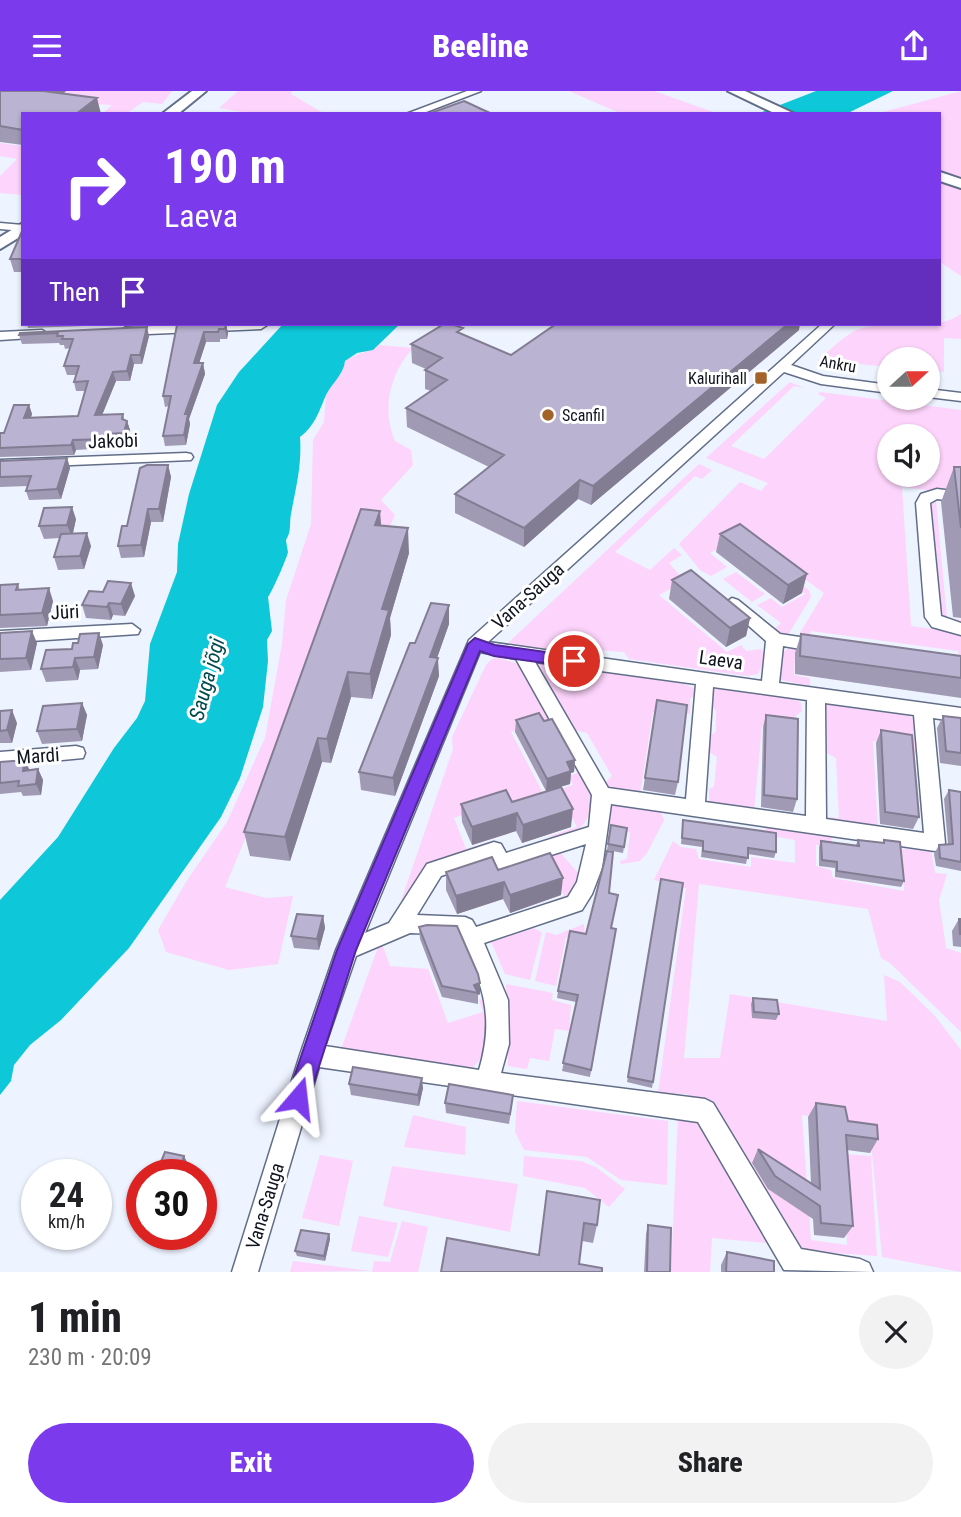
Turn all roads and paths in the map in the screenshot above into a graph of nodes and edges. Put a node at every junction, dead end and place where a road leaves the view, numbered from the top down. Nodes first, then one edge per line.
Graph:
1 (476, 91) edge
2 (734, 91) edge
3 (194, 93) edge
4 (170, 112) edge
5 (417, 112) edge
6 (783, 112) edge
7 (941, 176) edge
8 (961, 184) edge
9 (0, 226) edge
10 (21, 228) edge
11 (21, 229) edge
12 (0, 244) edge
13 (240, 326) edge
14 (827, 326) edge
15 (111, 332) edge
16 (55, 334) edge
17 (0, 336) edge
18 (783, 367) junction
19 (877, 387) edge
20 (940, 394) edge
21 (961, 397) edge
22 (186, 457) dead end
23 (0, 464) edge
24 (961, 497) edge
25 (721, 595) edge
26 (961, 629) edge
27 (132, 630) dead end
28 (0, 636) edge
29 (775, 639) junction
30 (475, 644) junction
31 (830, 648) edge
32 (522, 654) junction
33 (705, 679) junction
34 (770, 689) junction
35 (816, 695) junction
36 (923, 710) junction
37 (961, 715) edge
38 (76, 753) dead end
39 (0, 759) edge
40 (602, 795) junction
41 (695, 808) junction
42 (816, 826) junction
43 (597, 832) junction
44 (396, 930) junction
45 (471, 938) junction
46 (347, 950) junction
47 (311, 1055) junction
48 (487, 1083) junction
49 (245, 1272) edge
50 (860, 1272) edge

1 - 5 street
2 - 6 main road
3 - 4 main road
7 - 8 main road
9 - 10 street
11 - 12 main road
13 - 15 street
14 - 18 street, Vana-Sauga
16 - 17 street
18 - 19 street, Ankru
18 - 30 street, Vana-Sauga
20 - 21 street
22 - 23 street, Jakobi
24 - 26 street
25 - 29 street
27 - 28 street, Jüri
29 - 31 street
29 - 34 street
30 - 32 street, Laeva
30 - 46 street, Vana-Sauga
32 - 33 street, Laeva
32 - 40 street
33 - 34 street, Laeva
33 - 41 street
34 - 35 street, Laeva
35 - 36 street, Laeva
35 - 42 street
36 - 37 street, Laeva
36 - 42 street
38 - 39 street, Mardi
40 - 41 street
40 - 43 street
41 - 42 street
43 - 44 street
43 - 45 street
44 - 45 street
44 - 46 street
45 - 48 street
46 - 47 street, Vana-Sauga
47 - 48 street
47 - 49 street, Vana-Sauga
48 - 50 street

